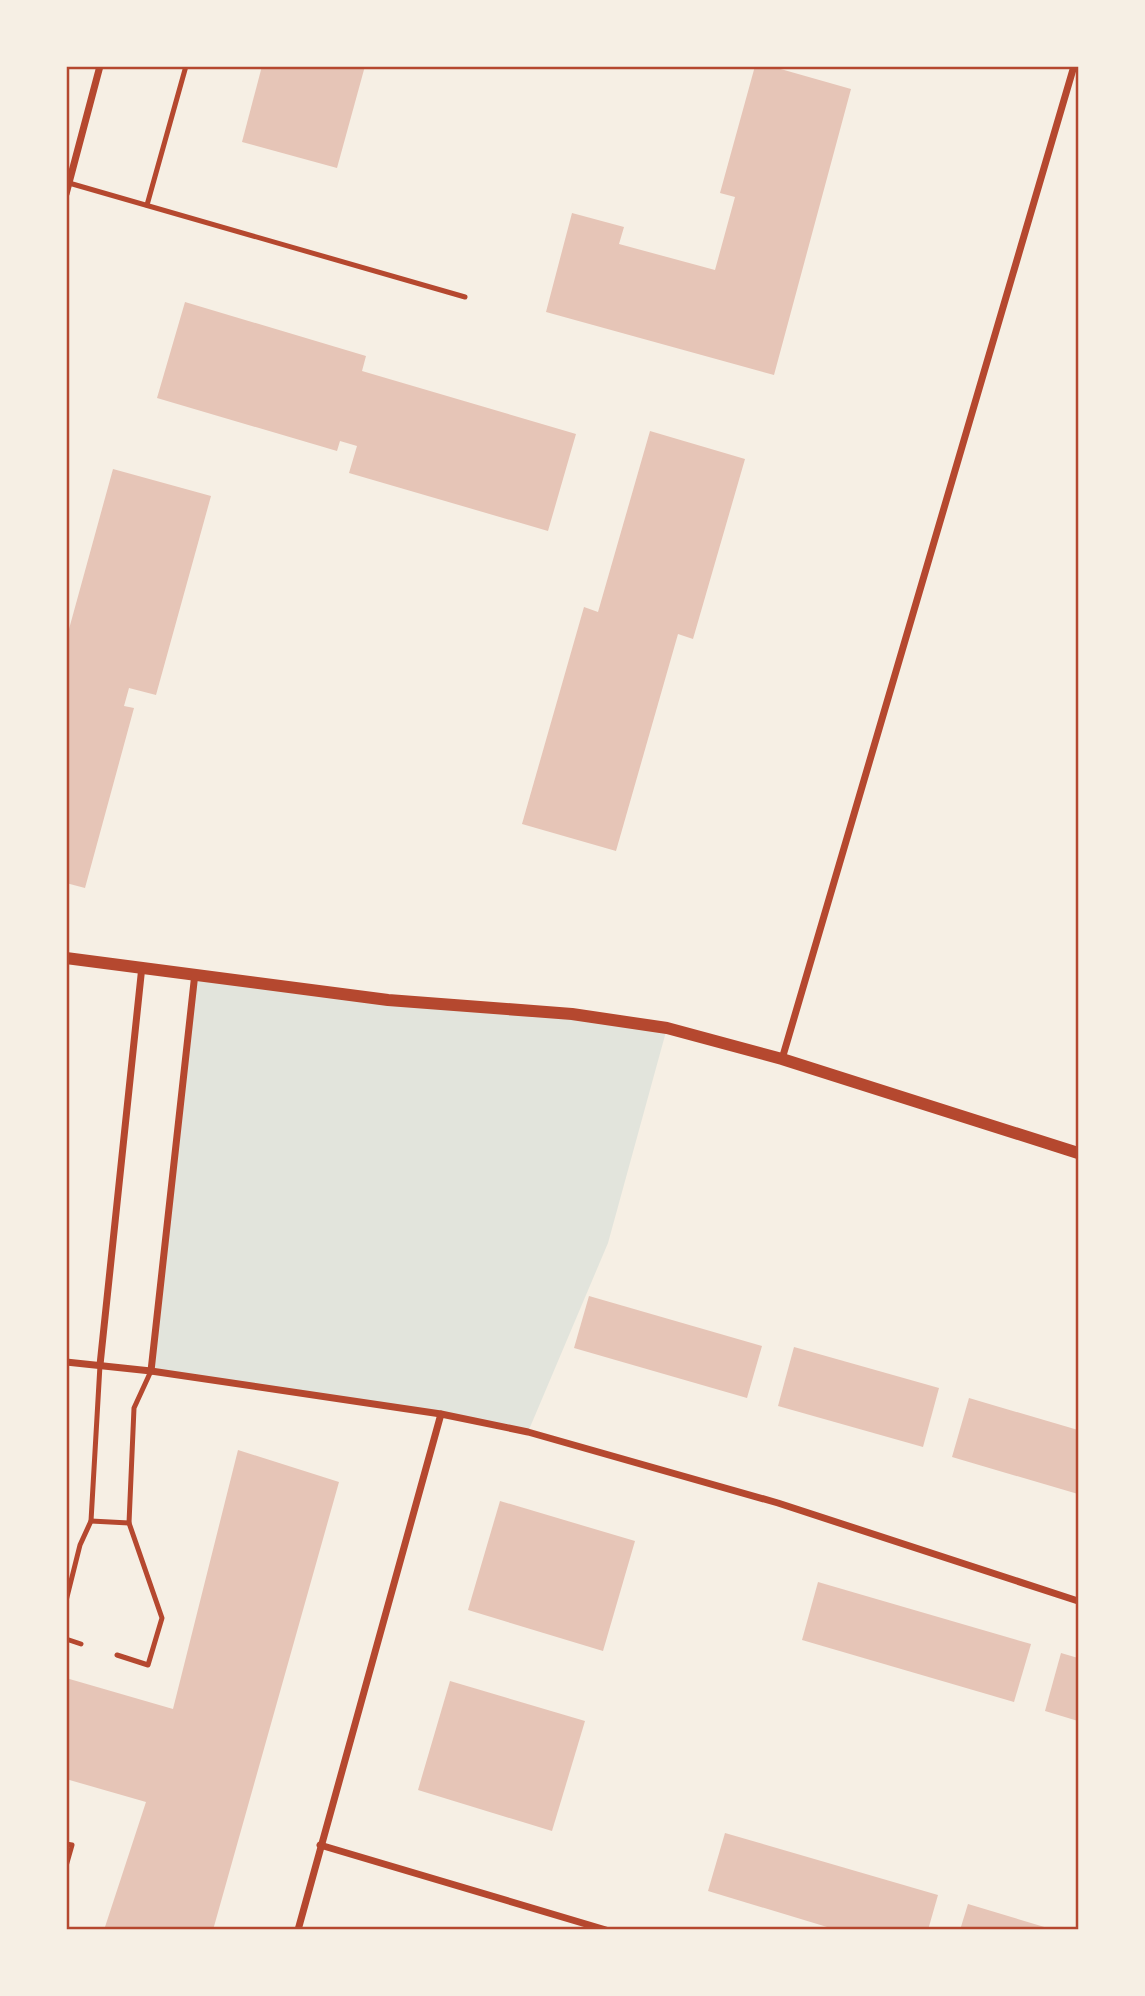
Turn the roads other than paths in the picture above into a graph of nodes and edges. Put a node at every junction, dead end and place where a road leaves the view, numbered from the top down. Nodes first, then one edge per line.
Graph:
1 (100, 66) edge
2 (186, 66) edge
3 (1074, 66) edge
4 (69, 183) junction
5 (66, 194) edge
6 (147, 205) junction
7 (466, 297) dead end
8 (66, 958) edge
9 (142, 965) junction
10 (195, 973) junction
11 (782, 1059) junction
12 (1079, 1153) edge
13 (66, 1362) edge
14 (100, 1365) junction
15 (151, 1371) junction
16 (441, 1414) junction
17 (91, 1521) junction
18 (129, 1524) junction
19 (66, 1601) edge
20 (1079, 1601) edge
21 (66, 1639) edge
22 (81, 1644) dead end
23 (117, 1655) dead end
24 (66, 1844) edge
25 (320, 1845) junction
26 (66, 1866) edge
27 (298, 1930) edge
28 (606, 1930) edge

1 - 4 street
2 - 6 lane
3 - 11 street
4 - 5 street
4 - 6 lane
6 - 7 lane
8 - 9 street
9 - 10 street
9 - 14 street
10 - 11 street
10 - 15 street
11 - 12 street
13 - 14 street
14 - 15 street
14 - 17 lane
15 - 16 street
15 - 18 lane
16 - 20 street
16 - 25 street
17 - 18 lane
17 - 19 lane
18 - 23 lane
21 - 22 lane
24 - 26 lane
25 - 27 street
25 - 28 street

